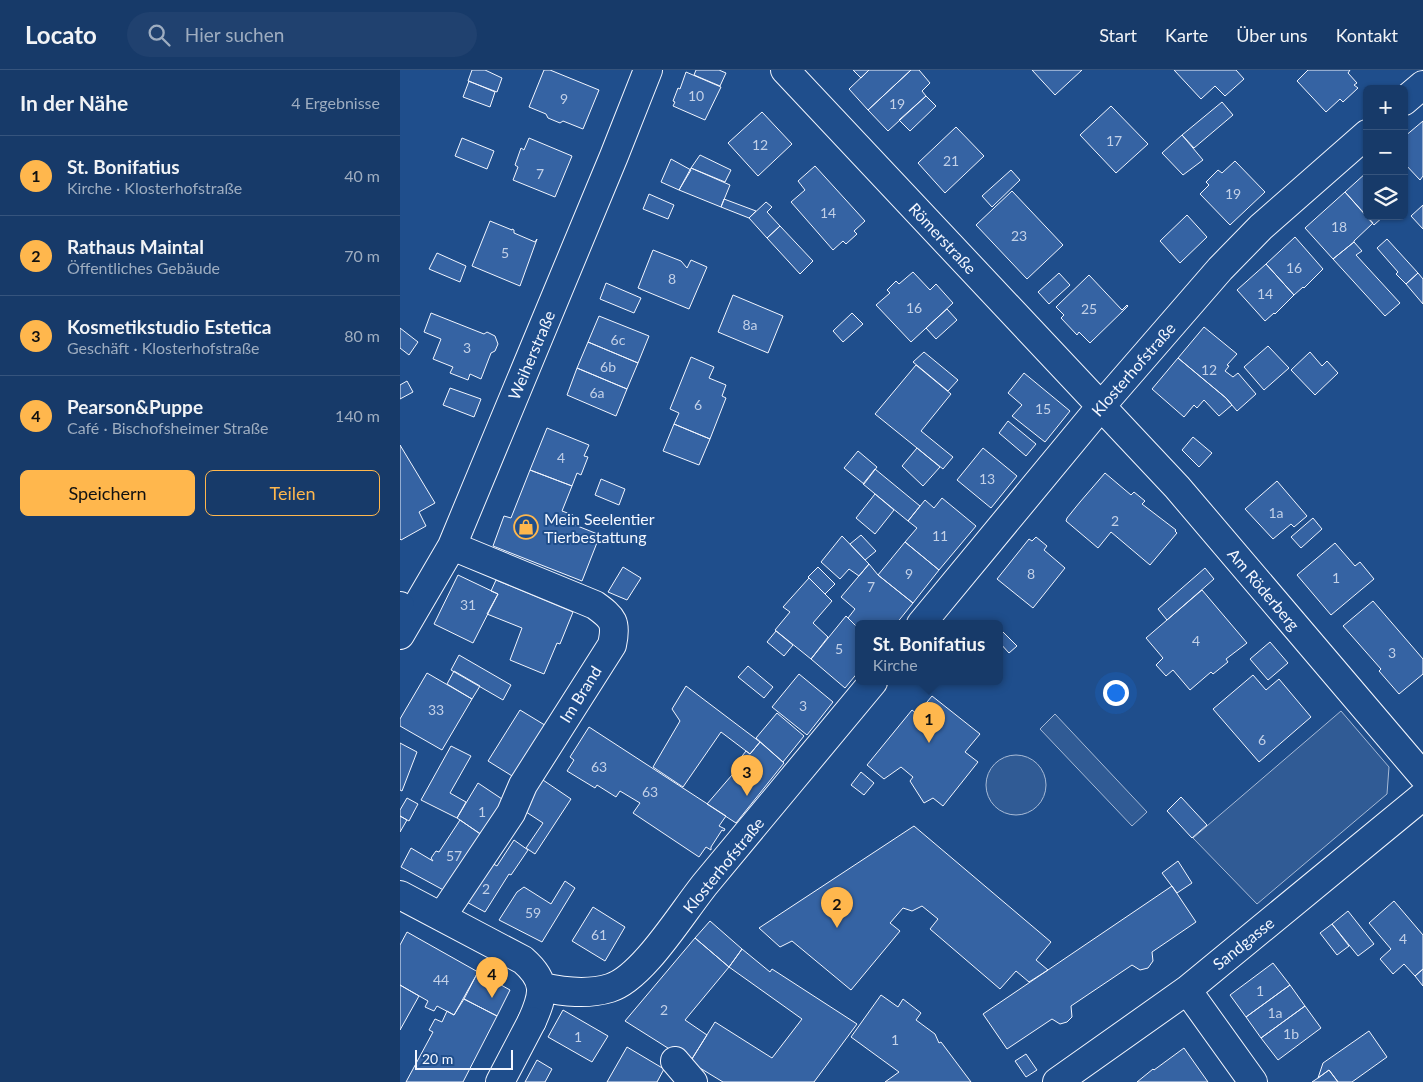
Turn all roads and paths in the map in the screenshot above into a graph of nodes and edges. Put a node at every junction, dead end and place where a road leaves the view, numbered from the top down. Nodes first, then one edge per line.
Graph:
1 (648, 70) edge
2 (786, 70) edge
3 (1423, 85) edge
4 (1408, 98) edge
5 (1363, 138) edge
6 (1102, 405) junction
7 (452, 546) junction
8 (400, 606) edge
9 (924, 620) edge
10 (400, 634) edge
11 (871, 685) edge
12 (1423, 776) edge
13 (1423, 796) edge
14 (400, 895) edge
15 (442, 916) junction
16 (542, 986) junction
17 (1187, 990) junction
18 (675, 1061) dead end
19 (500, 1082) edge
20 (693, 1082) edge
21 (1057, 1082) edge
22 (1253, 1082) edge

1 - 7 street, Weiherstraße
2 - 6 street, Römerstraße
3 - 4 street
5 - 6 street, Klosterhofstraße
6 - 9 street, Klosterhofstraße
6 - 12 street, Am Röderberg
7 - 10 street, Weiherstraße
7 - 15 street, Im Brand
8 - 10 street
11 - 16 street, Klosterhofstraße
13 - 17 street, Sandgasse
14 - 15 street
15 - 16 street
16 - 19 street
17 - 21 street, Sandgasse
17 - 22 street
18 - 20 street

